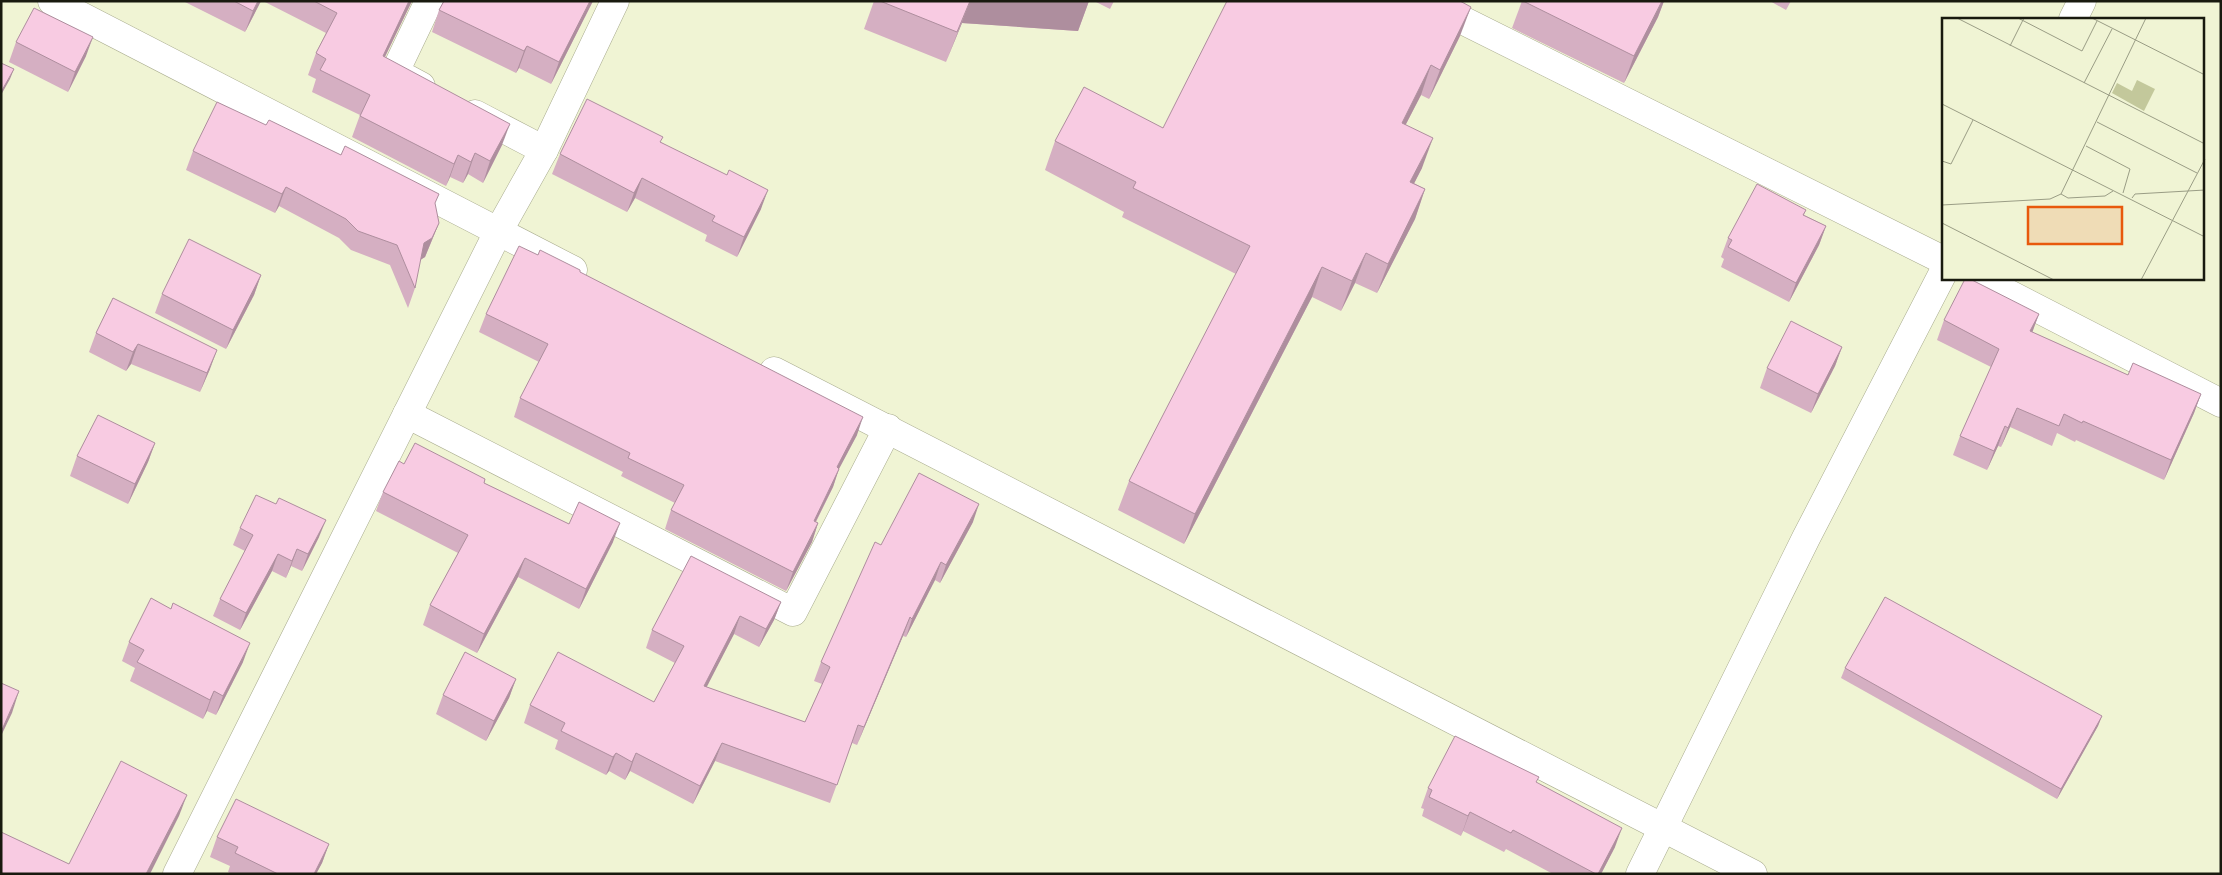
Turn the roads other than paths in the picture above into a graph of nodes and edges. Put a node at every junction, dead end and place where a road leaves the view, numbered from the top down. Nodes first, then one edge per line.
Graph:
1 (52, 1) edge
2 (429, 1) edge
3 (615, 1) edge
4 (1424, 1) edge
5 (2082, 1) edge
6 (2074, 18) edge
7 (544, 150) junction
8 (498, 232) junction
9 (1942, 260) edge
10 (1942, 276) edge
11 (1982, 280) edge
12 (595, 281) edge
13 (755, 361) edge
14 (2221, 403) edge
15 (407, 414) junction
16 (888, 428) junction
17 (1663, 828) junction
18 (176, 874) edge
19 (1640, 874) edge
20 (1752, 874) edge

1 - 8 street
2 - 7 street
3 - 7 street
4 - 9 street
5 - 6 street
7 - 8 street
8 - 12 street
8 - 15 street
10 - 17 street
11 - 14 street
13 - 16 street
15 - 16 street
15 - 18 street
16 - 17 street
17 - 19 street
17 - 20 street

